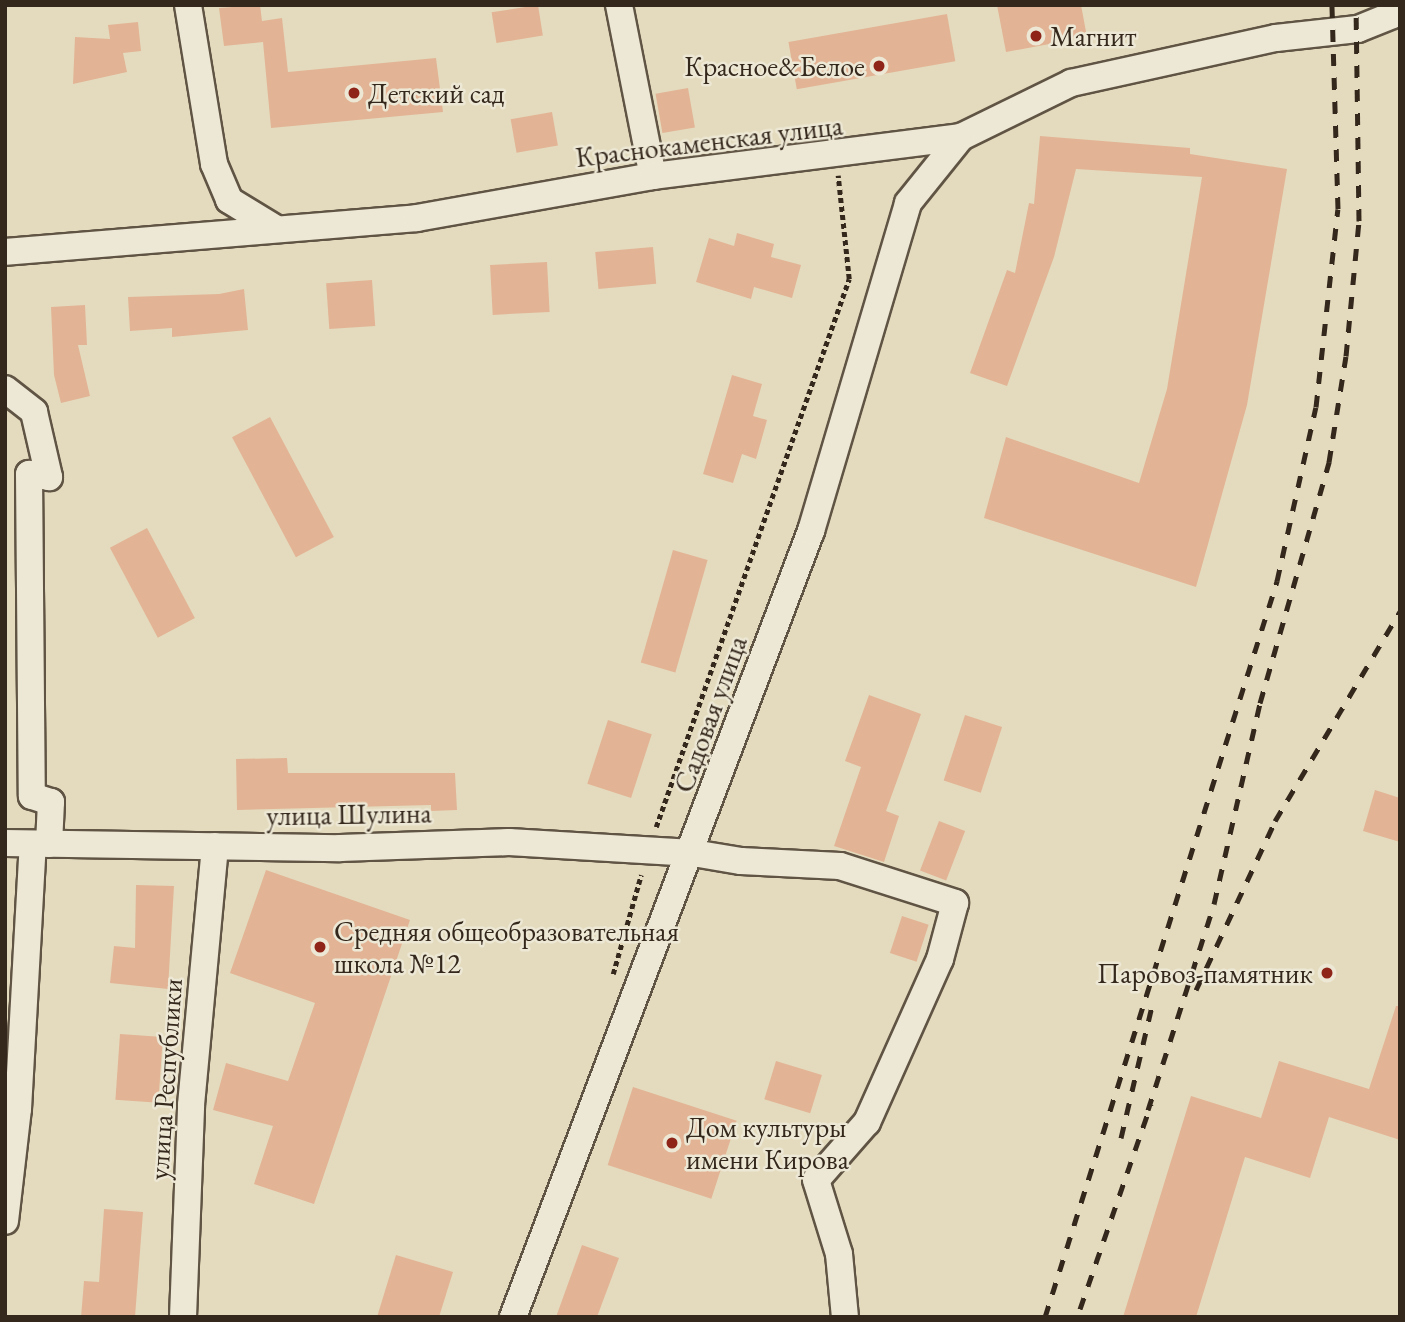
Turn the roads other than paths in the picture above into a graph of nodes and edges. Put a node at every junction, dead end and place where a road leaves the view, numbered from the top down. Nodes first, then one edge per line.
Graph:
1 (188, 5) edge
2 (619, 5) edge
3 (1400, 6) edge
4 (961, 137) junction
5 (653, 176) junction
6 (273, 227) junction
7 (5, 252) edge
8 (5, 389) edge
9 (5, 843) edge
10 (41, 844) junction
11 (215, 846) junction
12 (693, 853) junction
13 (5, 1221) edge
14 (183, 1317) edge
15 (513, 1317) edge
16 (845, 1317) edge

1 - 6 street
2 - 5 street
3 - 4 street, Краснокаменская улица
4 - 5 street, Краснокаменская улица
4 - 12 street, Садовая улица
5 - 6 street, Краснокаменская улица
6 - 7 street, Краснокаменская улица
8 - 10 street
9 - 10 street, улица Шулина
10 - 11 street, улица Шулина
10 - 13 street
11 - 12 street, улица Шулина
11 - 14 street, улица Республики
12 - 15 street, Садовая улица
12 - 16 street, улица Шулина

